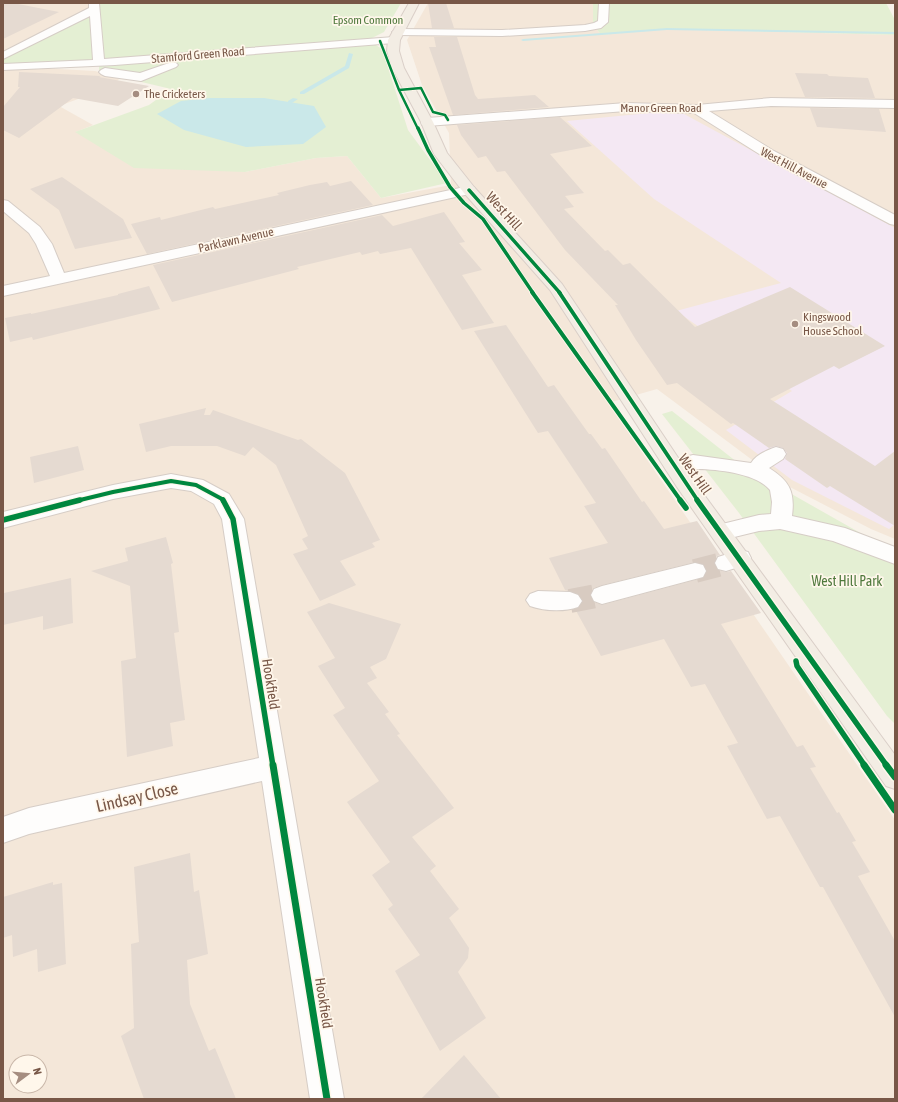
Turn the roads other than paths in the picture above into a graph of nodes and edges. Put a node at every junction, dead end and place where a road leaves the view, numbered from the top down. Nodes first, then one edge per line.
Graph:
1 (80, 3) edge
2 (414, 3) edge
3 (604, 3) edge
4 (94, 7) edge
5 (60, 26) junction
6 (75, 32) dead end
7 (396, 36) junction
8 (199, 55) junction
9 (3, 56) edge
10 (99, 63) junction
11 (50, 65) junction
12 (3, 67) edge
13 (895, 104) edge
14 (697, 109) junction
15 (427, 122) junction
16 (469, 190) junction
17 (3, 204) edge
18 (895, 220) edge
19 (59, 279) junction
20 (3, 291) edge
21 (776, 454) dead end
22 (674, 466) junction
23 (758, 471) junction
24 (3, 520) edge
25 (780, 522) junction
26 (722, 532) junction
27 (895, 556) edge
28 (695, 571) tunnel mouth
29 (602, 595) tunnel mouth
30 (538, 600) dead end
31 (570, 601) tunnel mouth
32 (273, 768) junction
33 (895, 777) edge
34 (3, 830) edge
35 (327, 1099) edge

1 - 4 street
2 - 7 main road
3 - 7 street, Stamford Green Road
4 - 5 street
4 - 10 street
5 - 6 street
5 - 9 street
7 - 8 street, Stamford Green Road
7 - 15 main road, West Hill
8 - 10 street, Stamford Green Road
8 - 11 street
10 - 11 street, Stamford Green Road
11 - 12 street, Stamford Green Road
13 - 14 street, Manor Green Road
14 - 15 street, Manor Green Road
14 - 18 street, West Hill Avenue
15 - 16 main road, West Hill
16 - 19 street, Parklawn Avenue
16 - 22 main road, West Hill
17 - 19 street
19 - 20 street, Parklawn Avenue
21 - 23 street
22 - 23 street
22 - 26 main road, West Hill
23 - 25 street
24 - 32 street, Hookfield
25 - 26 street
25 - 27 street
26 - 33 main road, West Hill
28 - 29 street
30 - 31 street
32 - 34 street, Lindsay Close
32 - 35 street, Hookfield

